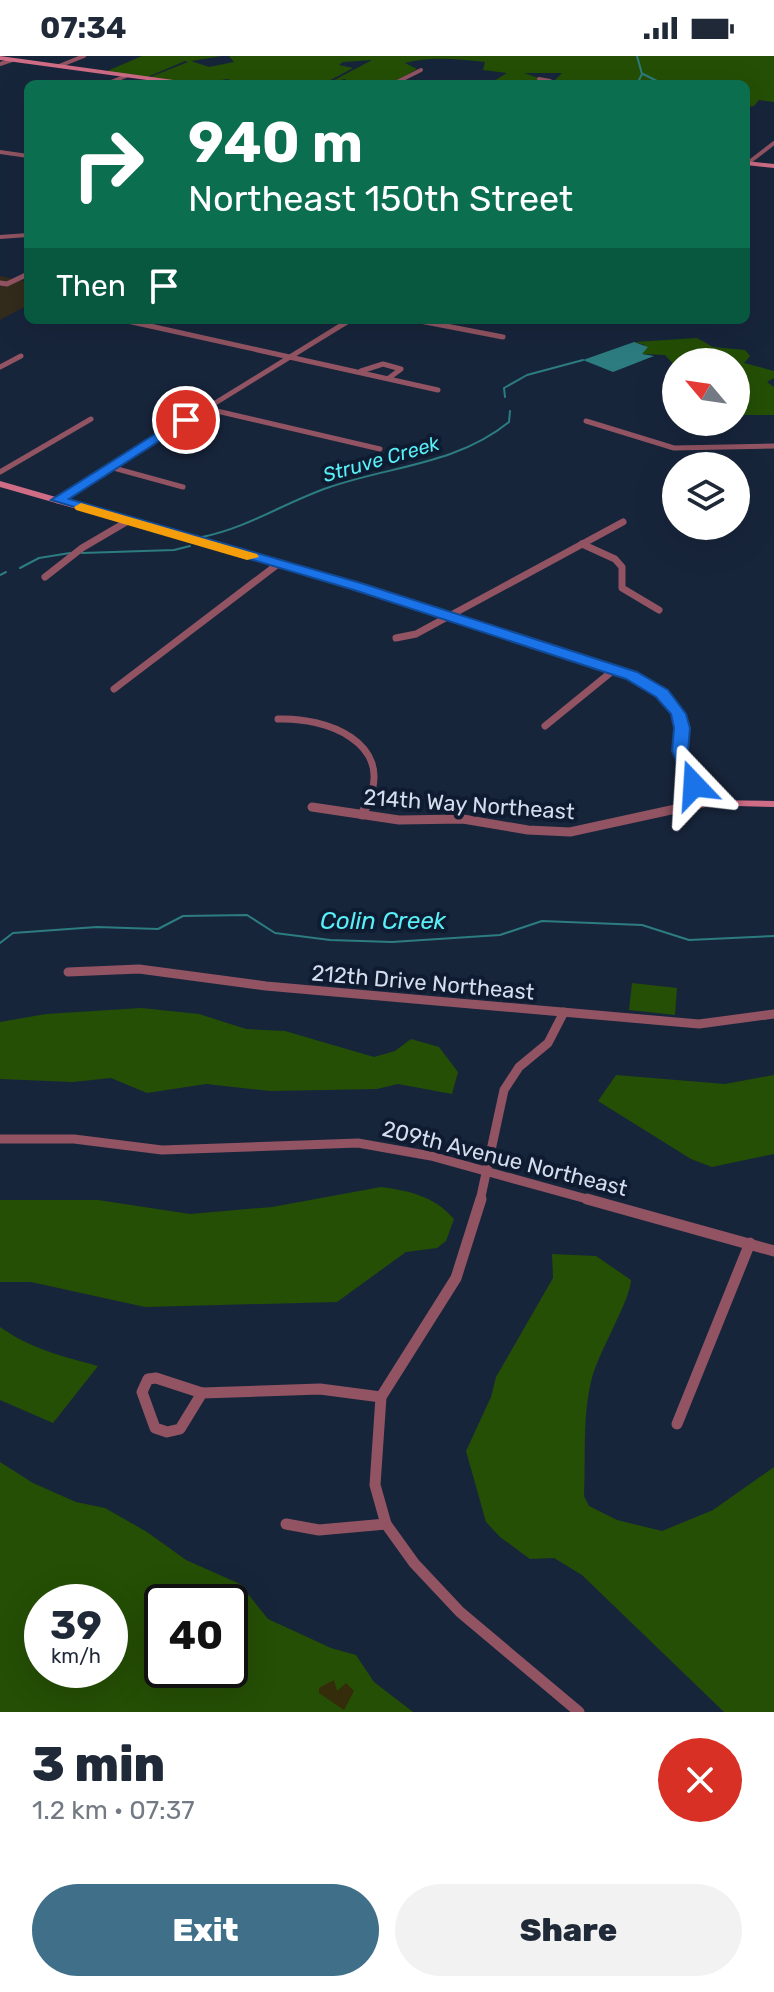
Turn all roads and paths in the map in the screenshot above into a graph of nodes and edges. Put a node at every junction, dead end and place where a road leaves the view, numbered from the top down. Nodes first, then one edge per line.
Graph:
1 (84, 56) edge
2 (0, 58) edge
3 (12, 60) junction
4 (0, 64) edge
5 (59, 66) junction
6 (421, 70) dead end
7 (126, 76) junction
8 (539, 79) dead end
9 (116, 80) edge
10 (157, 80) edge
11 (401, 80) edge
12 (544, 80) edge
13 (774, 143) edge
14 (0, 152) edge
15 (24, 155) edge
16 (750, 161) edge
17 (750, 163) edge
18 (774, 166) edge
19 (24, 235) edge
20 (0, 237) edge
21 (24, 276) edge
22 (0, 283) edge
23 (141, 324) edge
24 (343, 324) edge
25 (436, 324) edge
26 (503, 337) dead end
27 (21, 356) dead end
28 (289, 357) junction
29 (0, 367) edge
30 (357, 372) junction
31 (388, 378) junction
32 (438, 390) dead end
33 (204, 408) junction
34 (91, 419) dead end
35 (586, 421) dead end
36 (774, 446) edge
37 (380, 449) dead end
38 (110, 467) junction
39 (0, 472) edge
40 (0, 484) edge
41 (183, 487) dead end
42 (58, 500) junction
43 (128, 521) junction
44 (623, 522) dead end
45 (582, 544) junction
46 (278, 564) junction
47 (45, 577) dead end
48 (659, 610) dead end
49 (450, 616) junction
50 (396, 638) dead end
51 (615, 669) junction
52 (114, 689) dead end
53 (278, 719) dead end
54 (545, 726) dead end
55 (703, 803) junction
56 (774, 804) edge
57 (312, 807) dead end
58 (362, 815) junction
59 (68, 972) dead end
60 (564, 1012) junction
61 (774, 1014) edge
62 (0, 1139) edge
63 (487, 1171) junction
64 (750, 1243) junction
65 (774, 1251) edge
66 (202, 1393) junction
67 (381, 1397) junction
68 (677, 1424) dead end
69 (286, 1524) dead end
70 (386, 1524) junction
71 (579, 1712) edge

1 - 5 street
2 - 3 street
3 - 4 street
3 - 5 street
5 - 7 street
6 - 11 street
7 - 9 street
7 - 10 street
8 - 12 street
13 - 16 street
14 - 15 street
17 - 18 street
19 - 20 street
21 - 22 street
23 - 28 street
24 - 28 street
25 - 26 street
27 - 29 street
28 - 30 street
28 - 33 street
30 - 31 street
30 - 31 street
31 - 32 street
33 - 37 street
33 - 38 street
34 - 39 street
35 - 36 street
38 - 41 street
38 - 42 street
40 - 42 street
42 - 43 street
43 - 46 street
43 - 47 street
44 - 45 street
45 - 48 street
45 - 49 street
46 - 49 street
46 - 52 street
49 - 50 street
49 - 51 street
51 - 54 street
51 - 55 street
53 - 58 street
55 - 56 street
55 - 58 street, 214th Way Northeast
57 - 58 street, 214th Way Northeast
59 - 60 street, 212th Drive Northeast
60 - 61 street, 212th Drive Northeast
60 - 63 street
62 - 63 street, 209th Avenue Northeast
63 - 64 street, 209th Avenue Northeast
63 - 67 street
64 - 65 street, 209th Avenue Northeast
64 - 68 street
66 - 66 street
66 - 67 street
67 - 70 street
69 - 70 street
70 - 71 street

